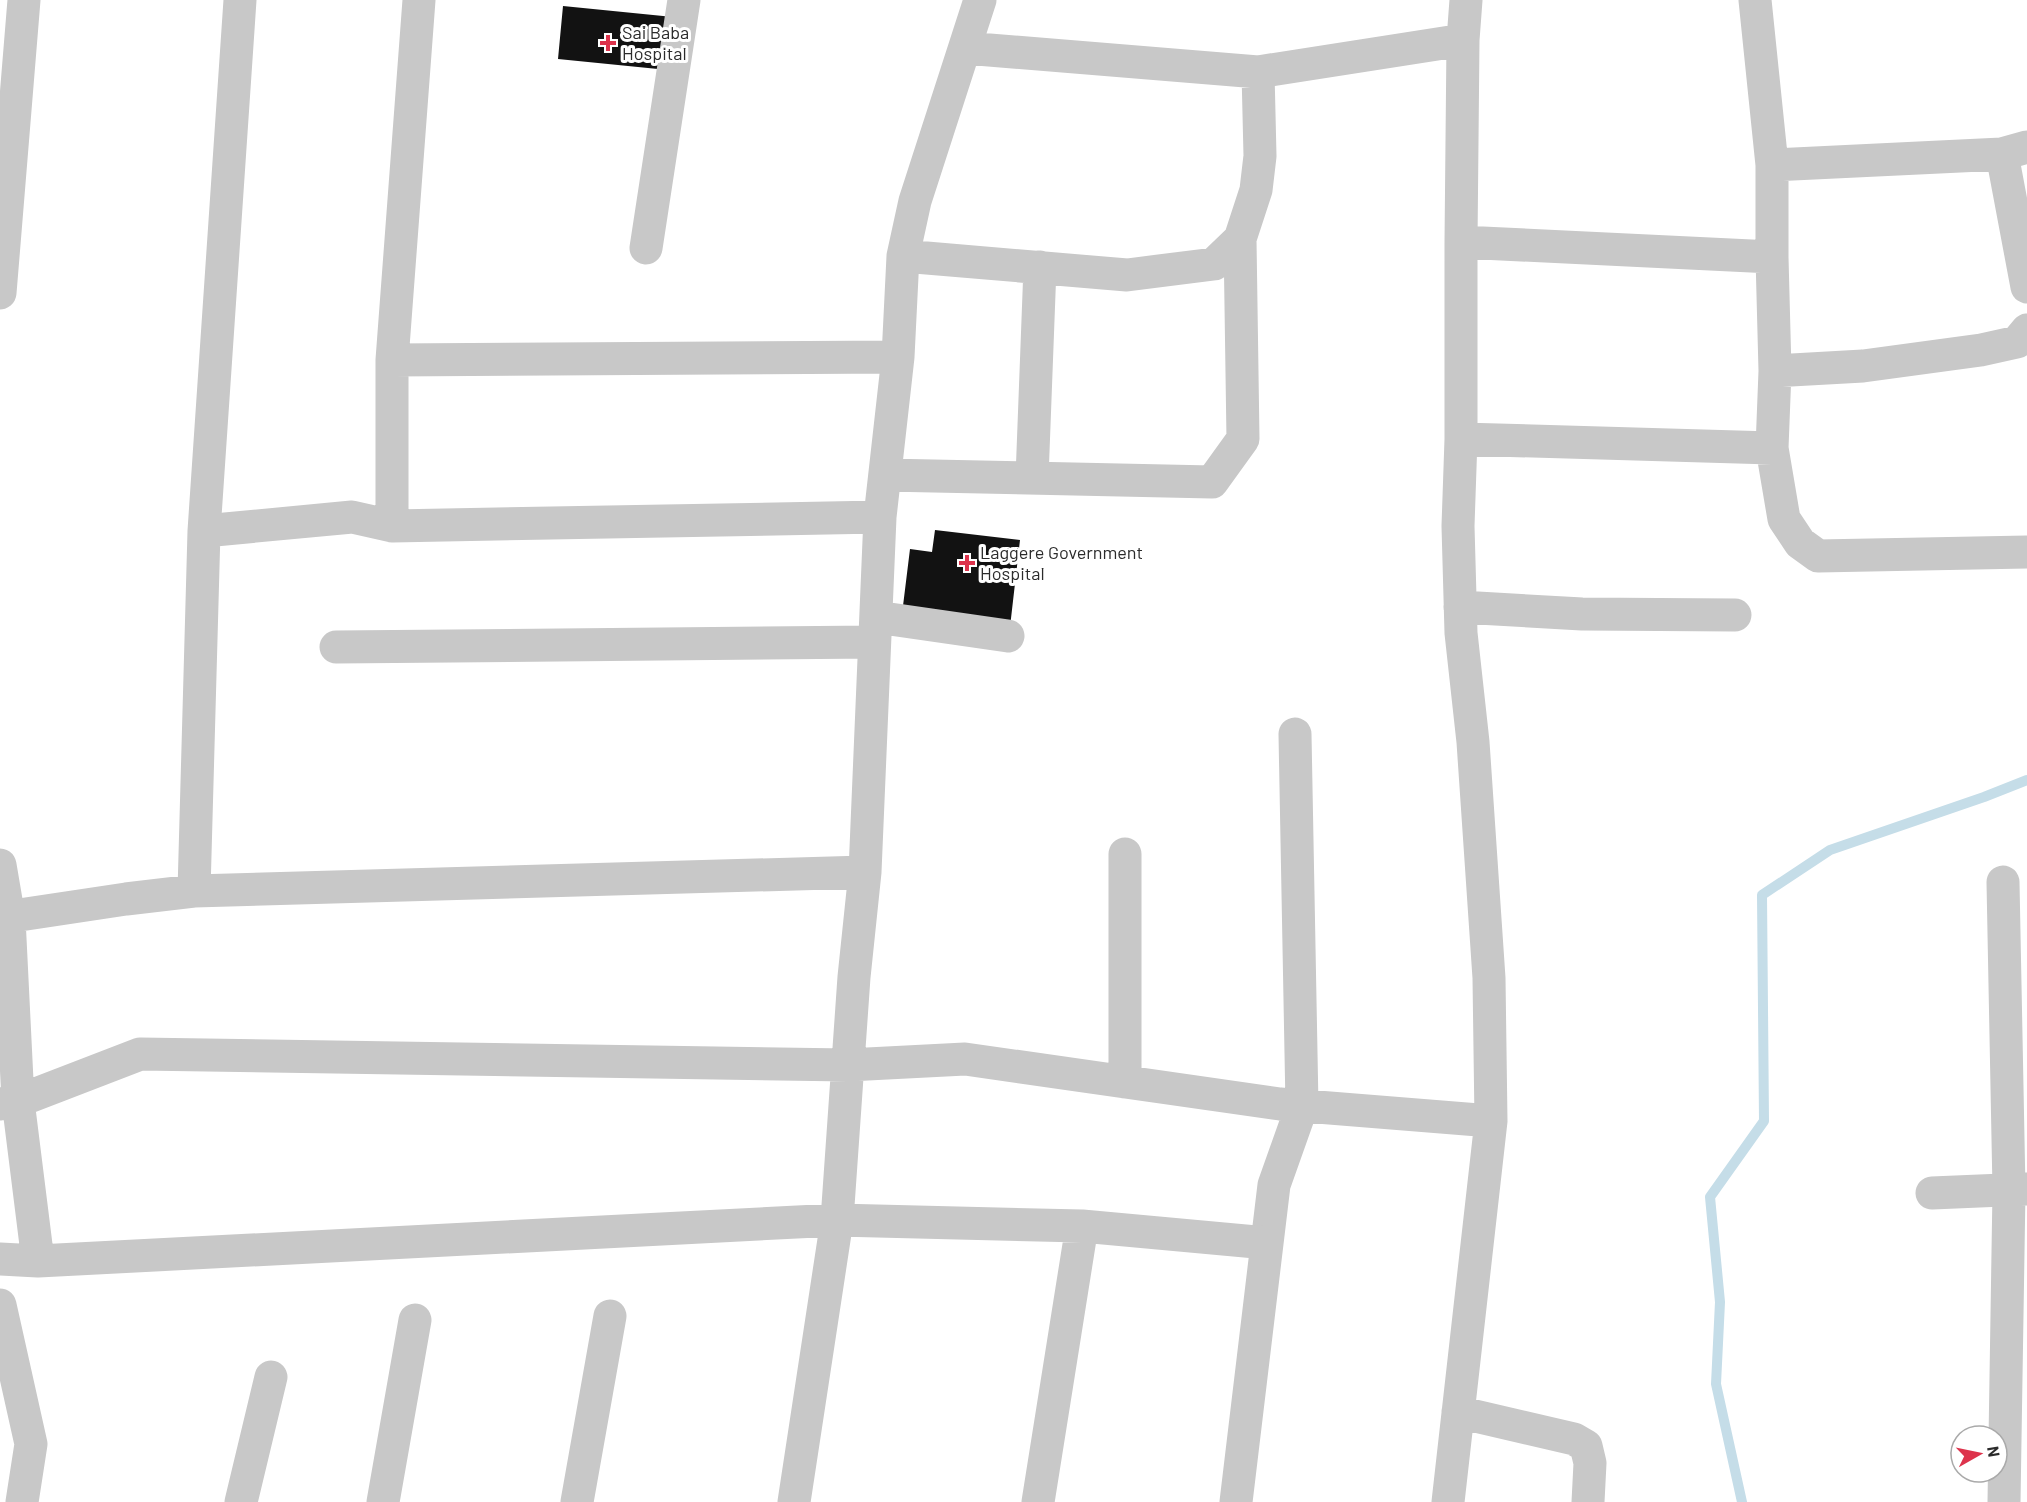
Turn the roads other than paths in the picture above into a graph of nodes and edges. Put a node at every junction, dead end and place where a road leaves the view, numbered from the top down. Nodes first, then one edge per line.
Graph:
1 (24, 0) edge
2 (240, 0) edge
3 (419, 0) edge
4 (684, 0) edge
5 (981, 0) edge
6 (1466, 0) edge
7 (1755, 0) edge
8 (1463, 40) junction
9 (965, 48) junction
10 (1257, 72) junction
11 (2014, 150) edge
12 (1772, 165) junction
13 (1240, 239) junction
14 (1461, 242) junction
15 (646, 248) dead end
16 (903, 256) junction
17 (1772, 257) junction
18 (1040, 267) junction
19 (2027, 287) edge
20 (0, 293) edge
21 (2027, 330) edge
22 (898, 357) junction
23 (392, 360) junction
24 (1775, 371) junction
25 (1461, 439) junction
26 (1772, 448) junction
27 (885, 475) junction
28 (1032, 478) junction
29 (880, 517) junction
30 (392, 526) junction
31 (204, 531) junction
32 (2027, 552) edge
33 (1460, 607) junction
34 (1735, 615) dead end
35 (875, 630) junction
36 (1008, 636) dead end
37 (336, 647) dead end
38 (1295, 734) dead end
39 (1125, 854) dead end
40 (0, 865) edge
41 (865, 872) junction
42 (2002, 882) dead end
43 (194, 891) junction
44 (5, 918) edge
45 (848, 1065) junction
46 (1125, 1082) junction
47 (9, 1102) edge
48 (1302, 1106) junction
49 (1491, 1121) junction
50 (2018, 1190) edge
51 (1932, 1193) dead end
52 (837, 1220) junction
53 (1082, 1226) junction
54 (1267, 1243) junction
55 (0, 1259) edge
56 (38, 1261) junction
57 (0, 1305) edge
58 (610, 1316) dead end
59 (415, 1320) dead end
60 (271, 1377) dead end
61 (1458, 1412) junction
62 (22, 1502) edge
63 (241, 1502) edge
64 (383, 1502) edge
65 (577, 1502) edge
66 (794, 1502) edge
67 (1038, 1502) edge
68 (1236, 1502) edge
69 (1448, 1502) edge
70 (1588, 1502) edge
71 (2004, 1502) edge

1 - 20 street
2 - 31 street
3 - 23 street
4 - 15 street
5 - 9 street
6 - 8 street
7 - 12 street
8 - 10 street
8 - 14 street
9 - 10 street
9 - 16 street
10 - 13 street
11 - 12 street
11 - 19 street
12 - 17 street
13 - 18 street
13 - 28 street
14 - 17 street
14 - 25 street
16 - 18 street
16 - 22 street
17 - 24 street
18 - 28 street
21 - 24 street
22 - 23 street
22 - 27 street
23 - 30 street
24 - 26 street
25 - 26 street
25 - 33 street
26 - 32 street
27 - 28 street
27 - 29 street
29 - 30 street
29 - 35 street
30 - 31 street
31 - 43 street
33 - 34 street
33 - 49 street
35 - 36 street
35 - 37 street
35 - 41 street
38 - 48 street
39 - 46 street
40 - 44 street
41 - 43 street
41 - 45 street
42 - 50 street
43 - 44 street
44 - 47 street
45 - 46 street
45 - 47 street
45 - 52 street
46 - 48 street
47 - 56 street
48 - 49 street
48 - 54 street
49 - 61 street
50 - 51 street
50 - 71 street
52 - 53 street
52 - 56 street
52 - 66 street
53 - 54 street
53 - 67 street
54 - 68 street
55 - 56 street
57 - 62 street
58 - 65 street
59 - 64 street
60 - 63 street
61 - 69 street
61 - 70 street

